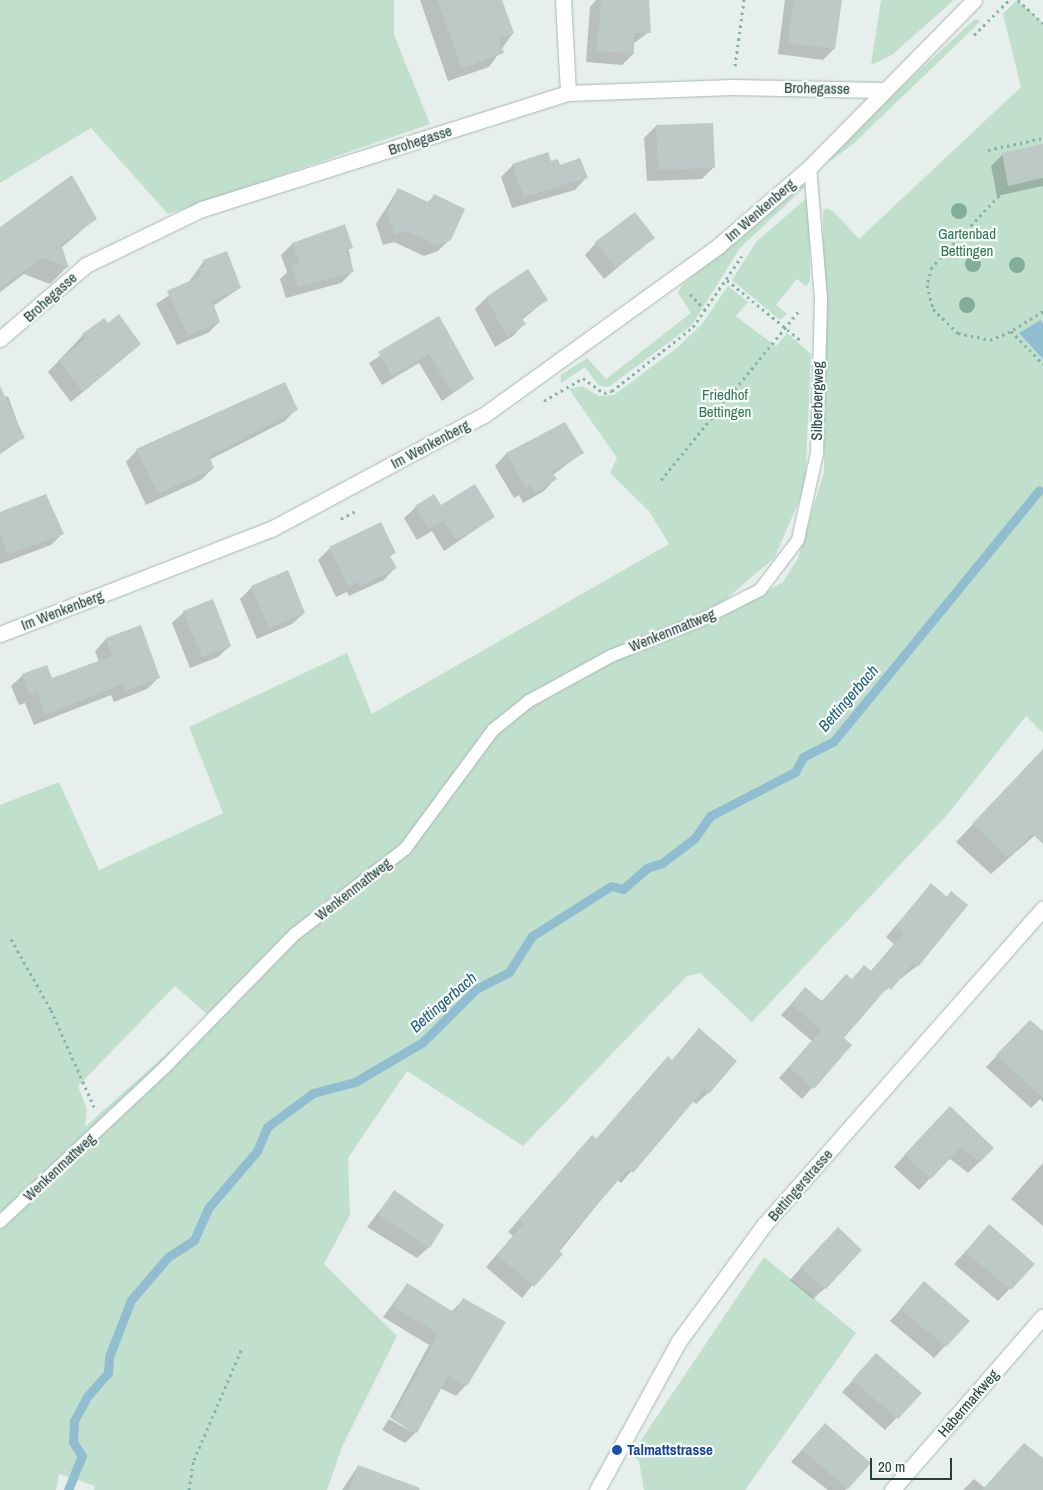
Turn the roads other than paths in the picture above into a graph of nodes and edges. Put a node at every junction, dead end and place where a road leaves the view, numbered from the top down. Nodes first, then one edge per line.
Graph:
1 (564, 0) edge
2 (974, 0) edge
3 (883, 90) junction
4 (568, 93) junction
5 (810, 167) junction
6 (0, 339) edge
7 (733, 605) joint
8 (0, 634) edge
9 (1043, 909) edge
10 (0, 1222) edge
11 (1043, 1316) edge
12 (602, 1488) edge
13 (892, 1490) edge

1 - 4 street
2 - 3 street, Brohegasse
3 - 4 street, Brohegasse
3 - 5 street, Brohegasse
4 - 6 street, Brohegasse
5 - 7 lane, Silberbergweg
5 - 8 street, Im Wenkenberg
7 - 10 lane, Wenkenmattweg
9 - 12 street, Bettingerstrasse
11 - 13 street, Habermarkweg

